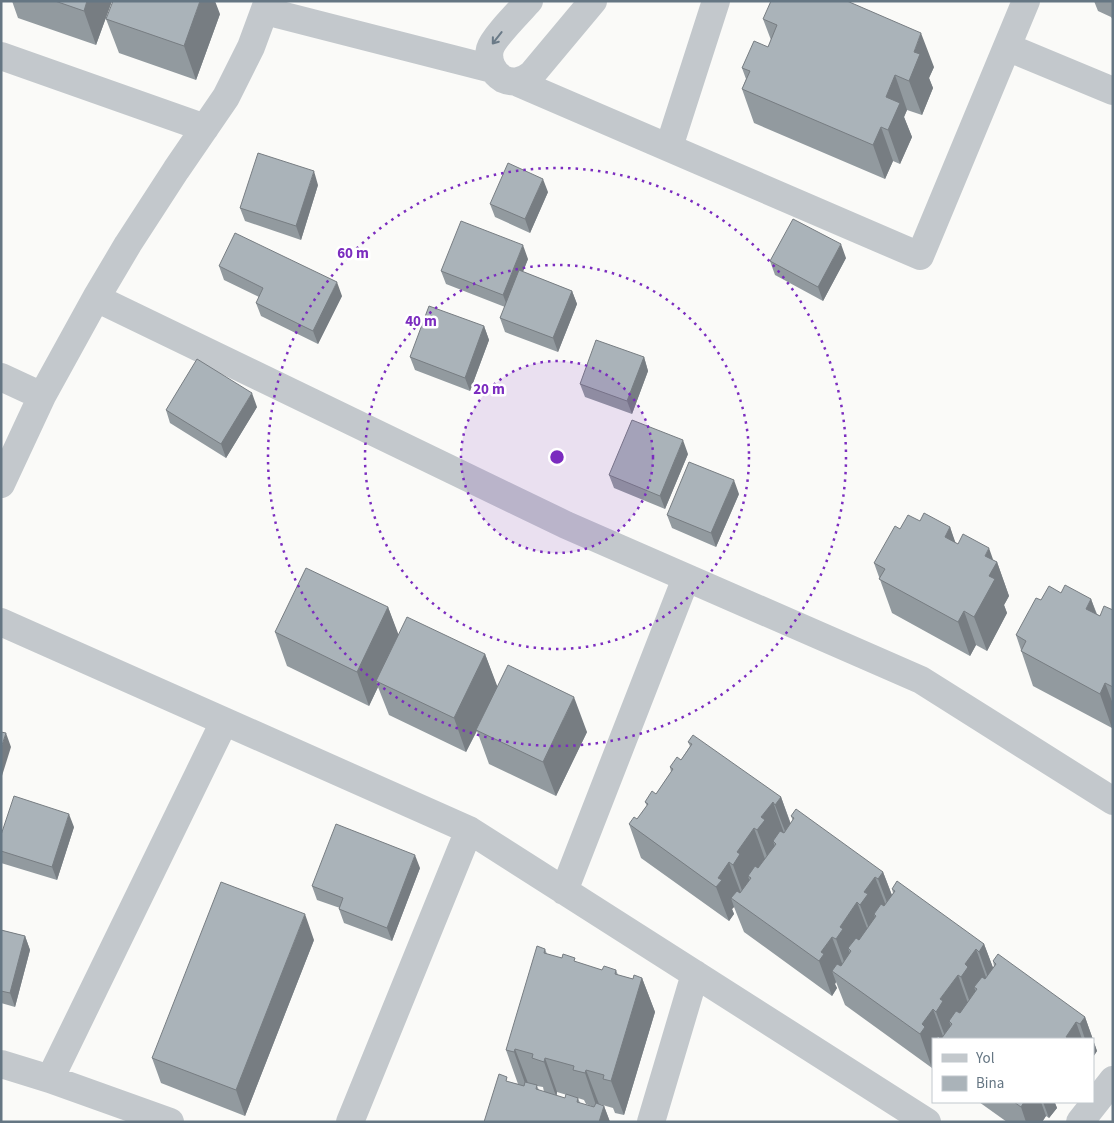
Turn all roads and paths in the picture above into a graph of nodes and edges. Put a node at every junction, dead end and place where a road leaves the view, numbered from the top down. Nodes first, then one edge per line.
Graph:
1 (529, 1) edge
2 (593, 1) edge
3 (716, 1) edge
4 (1026, 1) edge
5 (267, 6) edge
6 (1007, 47) junction
7 (1, 56) edge
8 (492, 69) junction
9 (516, 82) junction
10 (1113, 92) edge
11 (205, 128) junction
12 (669, 147) junction
13 (96, 298) junction
14 (1, 377) edge
15 (42, 396) junction
16 (1, 484) edge
17 (686, 578) junction
18 (1, 622) edge
19 (224, 722) junction
20 (1113, 801) edge
21 (469, 830) junction
22 (564, 891) junction
23 (695, 974) junction
24 (1, 1064) edge
25 (50, 1079) junction
26 (1113, 1080) edge
27 (170, 1122) edge
28 (350, 1122) edge
29 (651, 1122) edge
30 (927, 1122) edge
31 (1080, 1122) edge

1 -> 8 street
2 - 9 street
3 - 12 street
4 - 6 street
5 - 8 street
5 - 11 street
6 - 10 street
6 - 12 street
7 - 11 street
8 - 9 street
9 - 12 street
11 - 13 street
13 - 15 street
13 - 17 street
14 - 15 street
15 - 16 street
17 - 20 street
17 - 22 street
18 - 19 street
19 - 21 street
19 - 25 street
21 - 22 street
21 - 28 street
22 - 23 street
23 - 29 street
23 - 30 street
24 - 25 street
25 - 27 street
26 - 31 street

